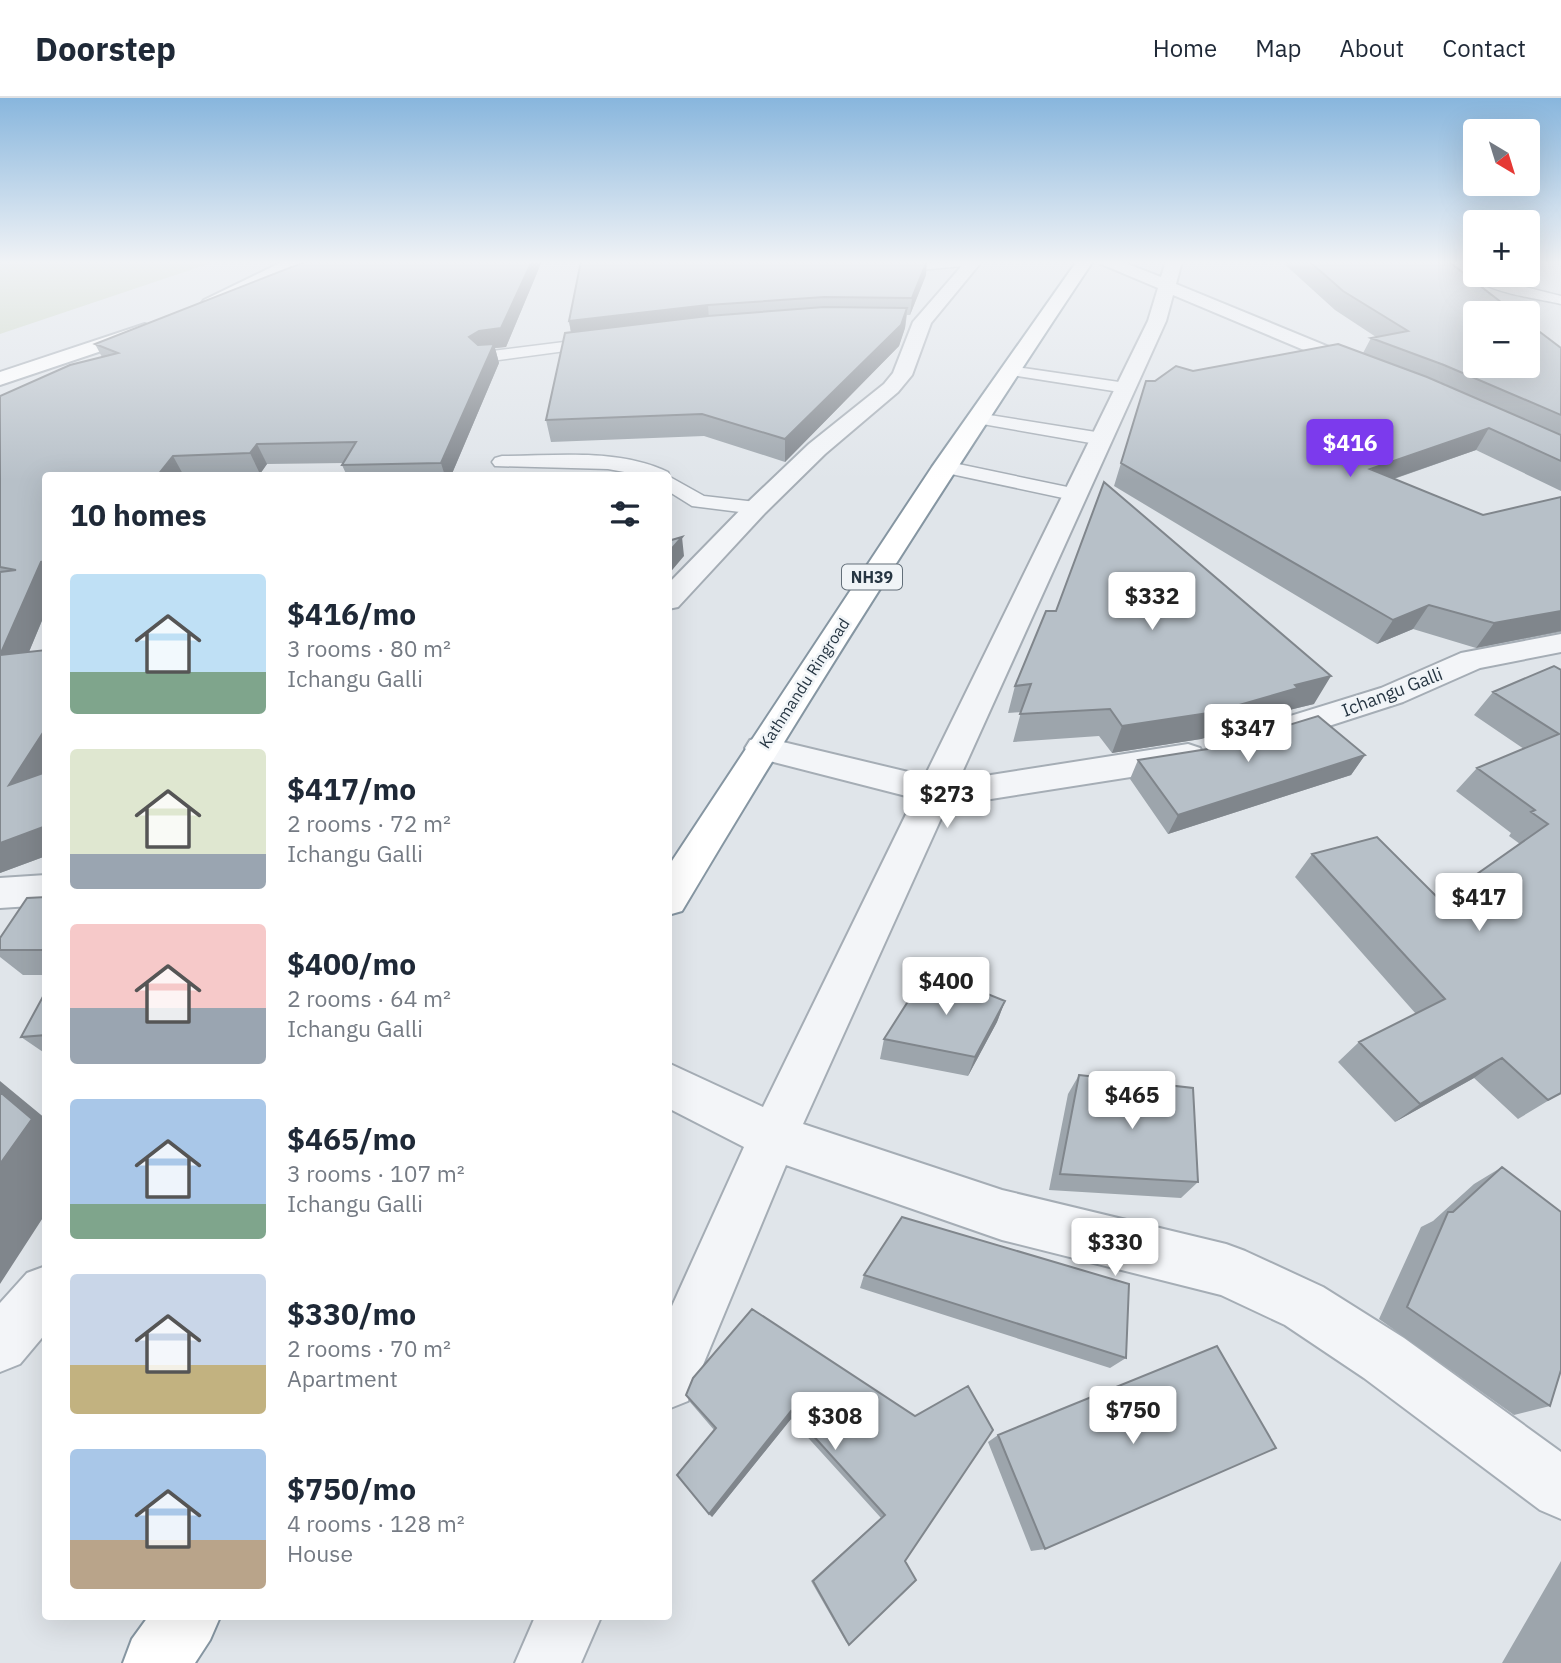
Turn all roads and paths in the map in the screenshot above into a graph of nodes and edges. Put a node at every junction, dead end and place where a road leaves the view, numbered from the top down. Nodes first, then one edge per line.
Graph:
1 (132, 334) edge
2 (913, 334) edge
3 (1035, 334) edge
4 (1151, 334) edge
5 (1294, 334) edge
6 (617, 341) edge
7 (484, 357) edge
8 (1010, 371) junction
9 (1374, 373) edge
10 (0, 379) edge
11 (1126, 388) junction
12 (977, 418) junction
13 (1102, 439) junction
14 (502, 462) dead end
15 (944, 467) junction
16 (655, 472) edge
17 (672, 485) edge
18 (1077, 495) junction
19 (755, 508) junction
20 (672, 597) edge
21 (1561, 643) edge
22 (762, 748) junction
23 (934, 791) junction
24 (42, 890) edge
25 (0, 893) edge
26 (672, 894) edge
27 (672, 1086) edge
28 (772, 1137) junction
29 (42, 1297) edge
30 (0, 1344) edge
31 (672, 1372) edge
32 (1561, 1489) edge
33 (185, 1620) edge
34 (567, 1620) edge
35 (156, 1663) edge
36 (548, 1663) edge

1 - 10 main road
2 - 19 street
3 - 8 main road, Kathmandu Ringroad / NH39
4 - 11 street
5 - 9 street
6 - 7 lane
8 - 11 lane
8 - 12 main road, Kathmandu Ringroad / NH39
11 - 13 street
12 - 13 lane
12 - 15 main road, Kathmandu Ringroad / NH39
13 - 18 street
14 - 16 lane
15 - 18 lane
15 - 22 main road, Kathmandu Ringroad / NH39
17 - 19 lane
18 - 23 street
19 - 20 street
21 - 23 street, Ichangu Galli
22 - 23 street, Ichangu Galli
22 - 26 main road, Kathmandu Ringroad / NH39
23 - 28 street
24 - 25 street
27 - 28 street
28 - 31 street
28 - 32 street
29 - 30 street
33 - 35 main road
34 - 36 street

